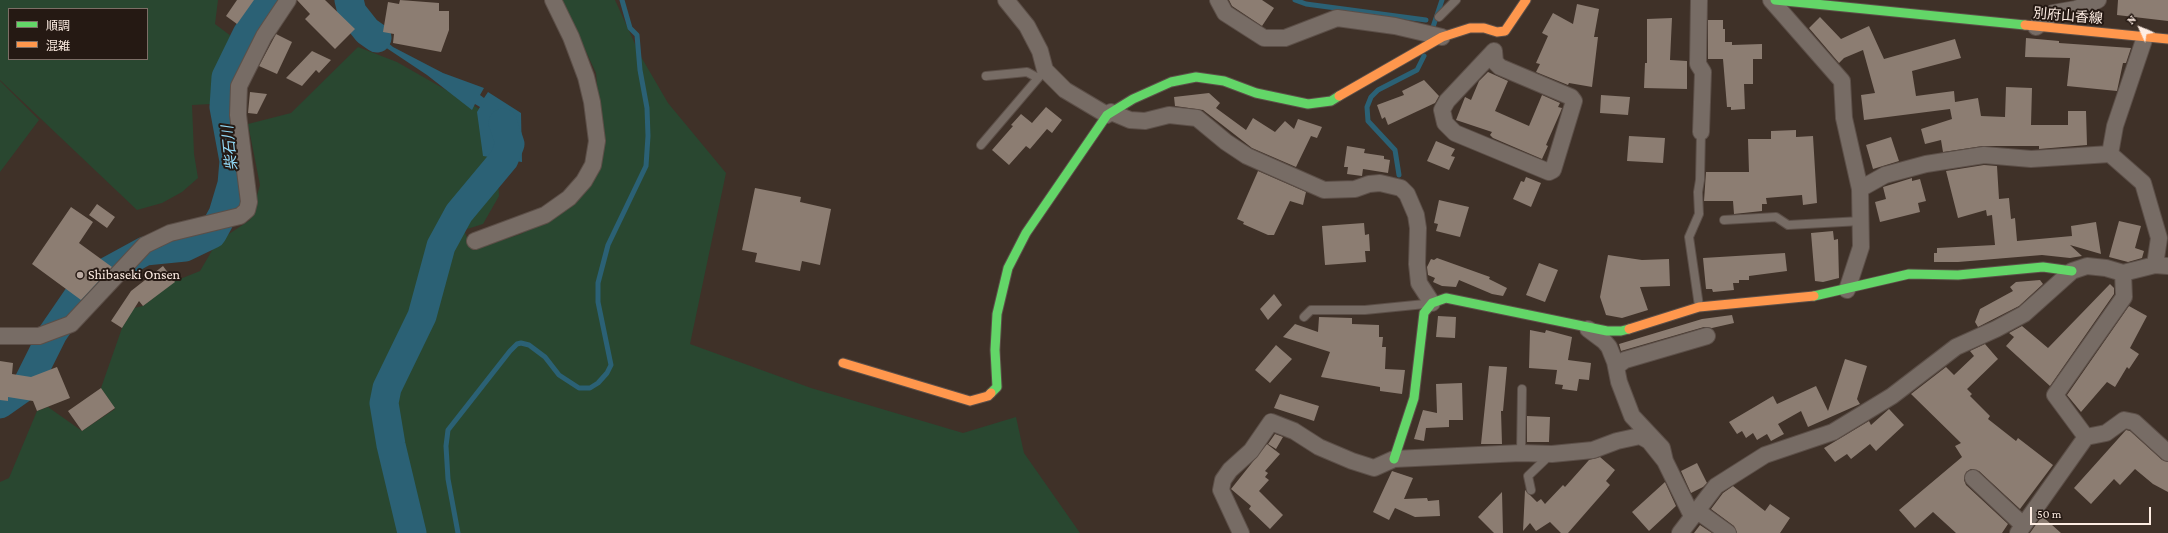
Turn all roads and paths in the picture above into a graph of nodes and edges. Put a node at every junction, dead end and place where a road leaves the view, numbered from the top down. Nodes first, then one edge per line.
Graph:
1 (288, 0) edge
2 (553, 0) edge
3 (1006, 0) edge
4 (1218, 0) edge
5 (1456, 0) edge
6 (1526, 0) edge
7 (1699, 0) edge
8 (1771, 0) edge
9 (1775, 0) edge
10 (2098, 0) edge
11 (1439, 16) dead end
12 (2036, 27) junction
13 (1505, 31) junction
14 (1442, 37) junction
15 (2145, 37) junction
16 (2168, 39) edge
17 (1494, 51) junction
18 (1041, 74) junction
19 (986, 76) dead end
20 (1109, 114) junction
21 (1701, 132) joint
22 (981, 146) dead end
23 (2110, 154) junction
24 (1860, 189) junction
25 (1724, 220) dead end
26 (1861, 221) junction
27 (475, 241) dead end
28 (2162, 265) edge
29 (2072, 271) junction
30 (2123, 273) junction
31 (1847, 290) junction
32 (1432, 303) junction
33 (1699, 308) junction
34 (1304, 317) dead end
35 (1585, 327) junction
36 (0, 336) edge
37 (1707, 336) dead end
38 (843, 363) dead end
39 (1616, 367) junction
40 (1522, 389) dead end
41 (2086, 437) junction
42 (1521, 453) junction
43 (2168, 453) edge
44 (1552, 454) junction
45 (1394, 459) junction
46 (1665, 461) junction
47 (1973, 478) dead end
48 (1531, 490) dead end
49 (1694, 513) junction
50 (2021, 529) edge
51 (1241, 533) edge
52 (1680, 533) edge
53 (1728, 533) edge

1 - 36 street
2 - 27 street
3 - 18 street
4 - 14 street
5 - 11 lane
6 - 13 street
7 - 21 street
8 - 24 street
9 - 12 street, 別府山香線
10 - 12 street
12 - 15 street, 別府山香線
13 - 14 street
13 - 17 street
14 - 20 street
15 - 16 street, 別府山香線
15 - 23 street
17 - 17 street
18 - 19 lane
18 - 20 street
18 - 22 lane
20 - 32 street
20 - 38 street
21 - 33 lane
23 - 24 street
23 - 28 street
24 - 26 street
25 - 26 lane
26 - 31 street
28 - 30 street
29 - 30 street
29 - 31 street
29 - 49 street
30 - 41 street
31 - 33 street
32 - 34 lane
32 - 35 street
32 - 45 street
33 - 35 street
35 - 39 street
37 - 39 street
39 - 46 street
40 - 42 lane
41 - 43 street
41 - 50 street
42 - 44 street
42 - 45 street
44 - 46 street
44 - 48 lane
45 - 51 street
46 - 49 street
47 - 50 street
49 - 52 street
49 - 53 street

